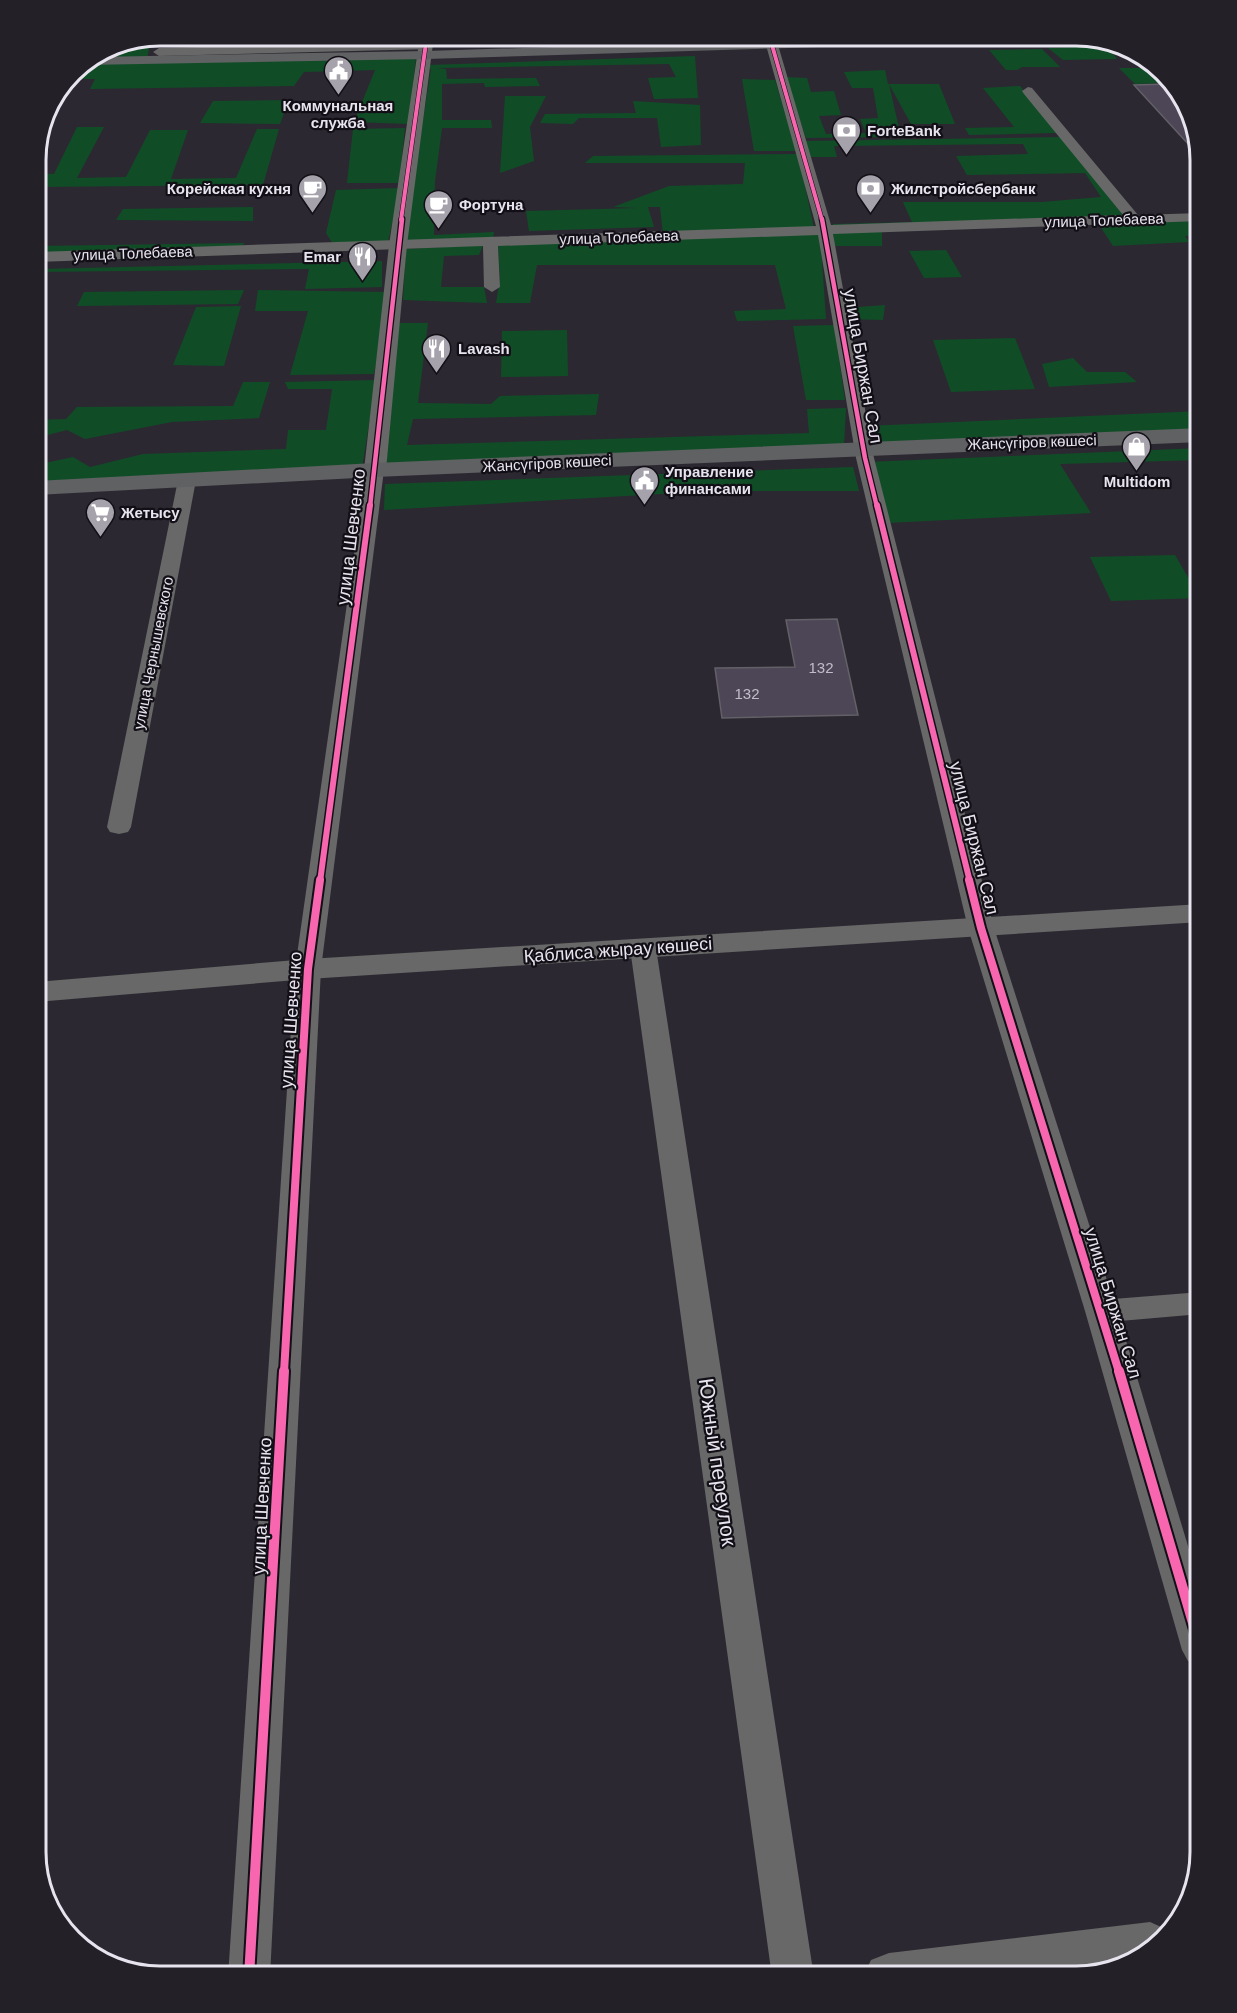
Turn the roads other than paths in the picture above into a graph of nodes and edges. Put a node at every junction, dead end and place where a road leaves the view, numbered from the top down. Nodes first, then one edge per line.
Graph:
1 (160, 47) edge
2 (400, 47) edge
3 (427, 47) edge
4 (773, 47) edge
5 (158, 56) junction
6 (106, 61) edge
7 (1028, 91) dead end
8 (1190, 217) edge
9 (1134, 219) junction
10 (825, 230) junction
11 (490, 242) junction
12 (398, 245) junction
13 (47, 257) edge
14 (492, 287) dead end
15 (1190, 435) edge
16 (862, 449) junction
17 (375, 470) junction
18 (187, 480) junction
19 (47, 487) edge
20 (119, 827) dead end
21 (1190, 914) edge
22 (981, 928) junction
23 (643, 948) junction
24 (308, 969) junction
25 (47, 991) edge
26 (1190, 1304) edge
27 (1101, 1311) junction
28 (1190, 1604) edge
29 (1140, 1947) edge
30 (250, 1966) edge
31 (791, 1966) edge
32 (982, 1966) edge

1 - 5 street
2 - 5 main road
3 - 12 street, улица Шевченко
4 - 10 street, улица Биржан Сал
5 - 6 main road
7 - 9 street
8 - 9 street, улица Толебаева
9 - 10 street, улица Толебаева
10 - 11 street, улица Толебаева
10 - 16 street, улица Биржан Сал
11 - 12 street, улица Толебаева
11 - 14 street
12 - 13 street, улица Толебаева
12 - 17 street, улица Шевченко
15 - 16 main road, Жансүгіров көшесі
16 - 17 main road, Жансүгіров көшесі
16 - 22 street, улица Биржан Сал
17 - 18 main road, Жансүгіров көшесі
17 - 24 street, улица Шевченко
18 - 19 main road, Жансүгіров көшесі
18 - 20 street, улица Чернышевского
21 - 22 street, Қаблиса жырау көшесі
22 - 23 street, Қаблиса жырау көшесі
22 - 27 street, улица Биржан Сал
23 - 24 street, Қаблиса жырау көшесі
23 - 31 street, Южный переулок
24 - 25 street, Қаблиса жырау көшесі
24 - 30 street, улица Шевченко
26 - 27 street
27 - 28 street, улица Биржан Сал
29 - 32 street

